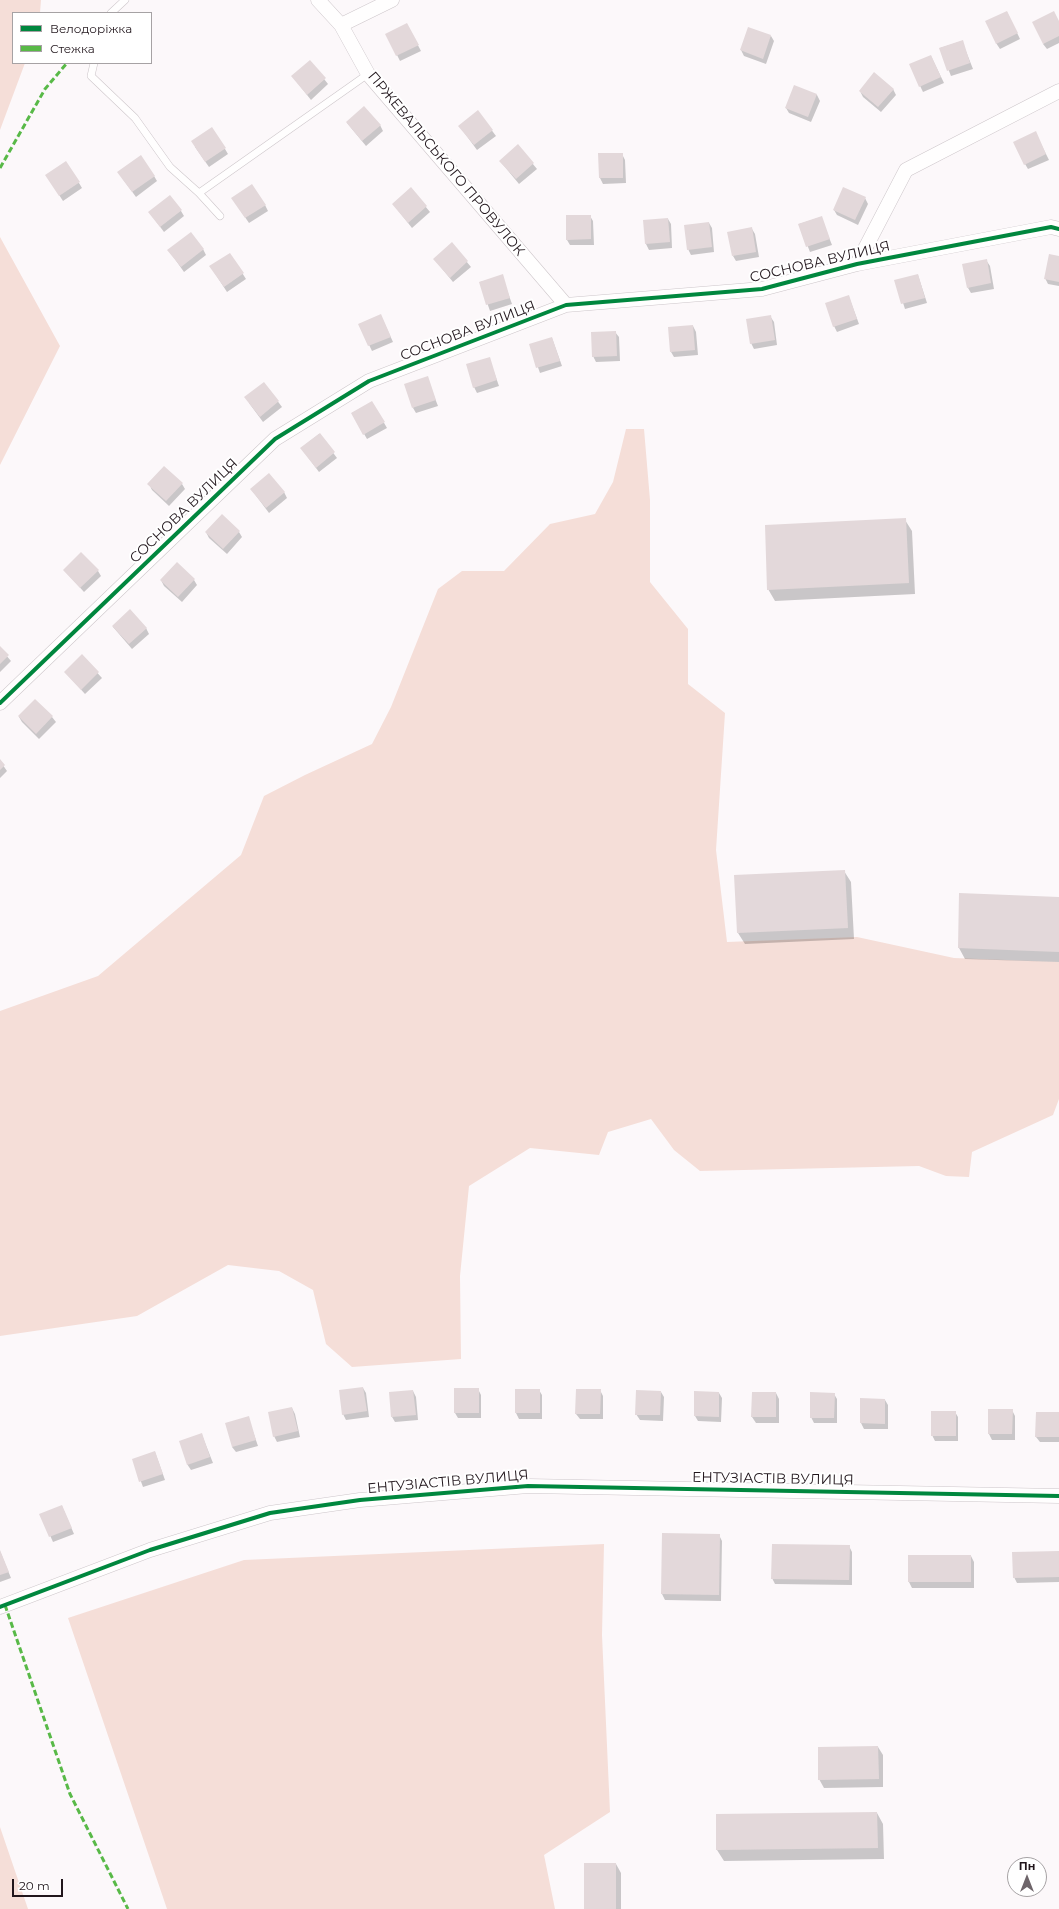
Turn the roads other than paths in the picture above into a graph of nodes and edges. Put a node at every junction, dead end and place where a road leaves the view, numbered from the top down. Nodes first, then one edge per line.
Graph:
1 (125, 0) edge
2 (318, 0) edge
3 (392, 0) edge
4 (112, 12) edge
5 (341, 25) junction
6 (94, 64) edge
7 (368, 74) junction
8 (1059, 91) edge
9 (199, 193) junction
10 (220, 216) dead end
11 (1059, 229) edge
12 (857, 264) junction
13 (566, 306) junction
14 (0, 703) edge
15 (1059, 1496) edge
16 (0, 1607) edge

1 - 4 lane
2 - 5 street, ПРЖЕВАЛЬСЬКОГО ПРОВУЛОК
3 - 5 street
5 - 7 street, ПРЖЕВАЛЬСЬКОГО ПРОВУЛОК
6 - 9 lane
7 - 9 lane
7 - 13 street, ПРЖЕВАЛЬСЬКОГО ПРОВУЛОК
8 - 12 street
9 - 10 lane
11 - 12 street, СОСНОВА ВУЛИЦЯ
12 - 13 street, СОСНОВА ВУЛИЦЯ
13 - 14 street, СОСНОВА ВУЛИЦЯ
15 - 16 street, ЕНТУЗІАСТІВ ВУЛИЦЯ

